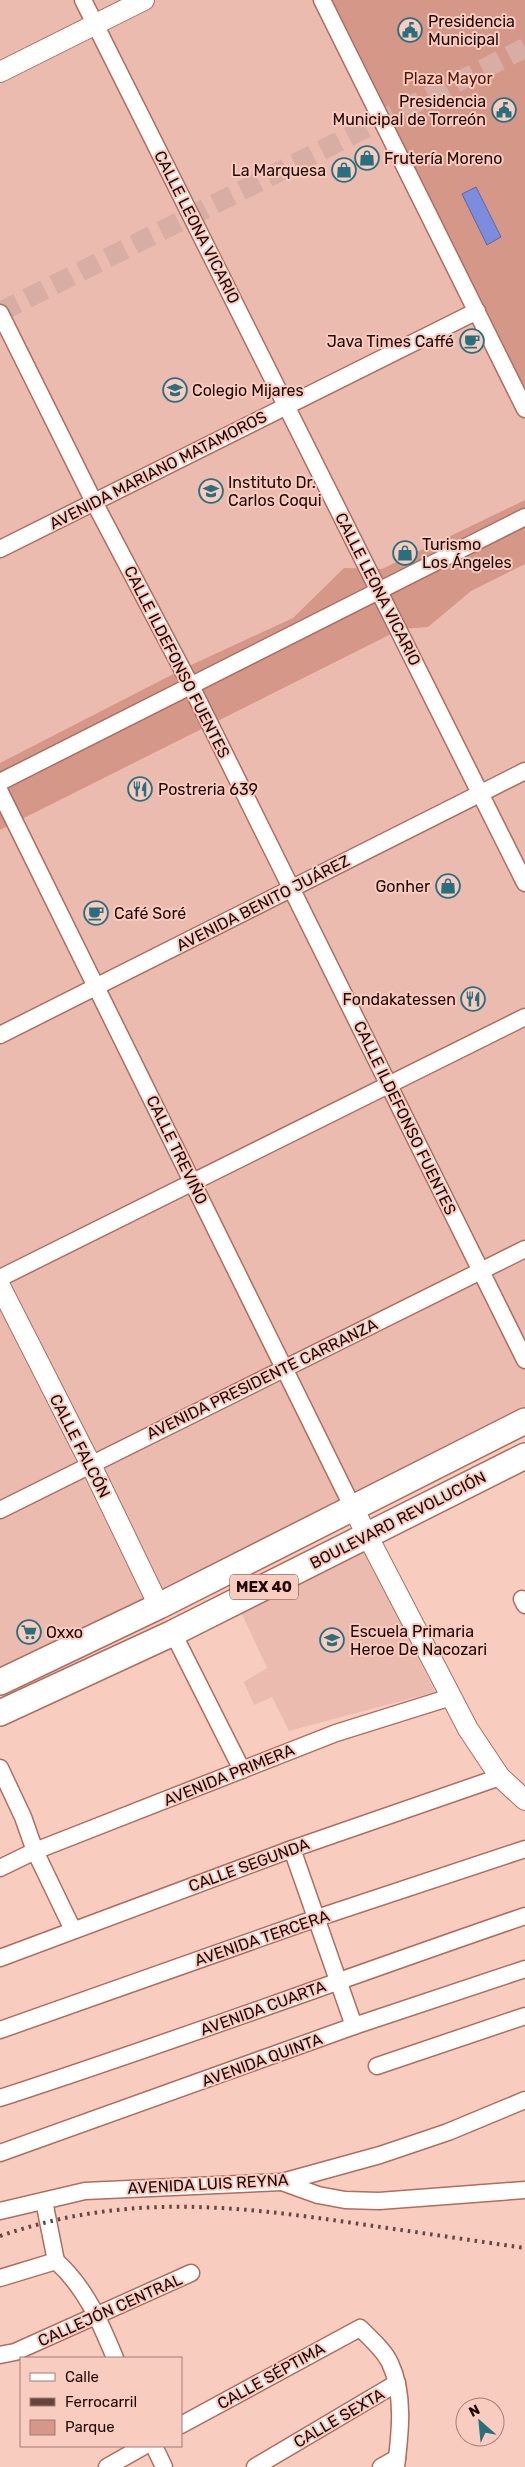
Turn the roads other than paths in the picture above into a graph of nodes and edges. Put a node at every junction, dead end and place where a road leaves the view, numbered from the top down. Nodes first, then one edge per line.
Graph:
1 (83, 0) edge
2 (144, 0) edge
3 (322, 0) edge
4 (95, 24) junction
5 (0, 72) edge
6 (477, 311) junction
7 (0, 313) edge
8 (286, 406) junction
9 (525, 409) edge
10 (94, 502) junction
11 (525, 517) edge
12 (0, 549) edge
13 (379, 591) junction
14 (190, 686) junction
15 (525, 771) edge
16 (0, 782) edge
17 (0, 792) edge
18 (480, 793) junction
19 (525, 882) edge
20 (292, 888) junction
21 (96, 987) junction
22 (525, 1017) edge
23 (0, 1035) edge
24 (388, 1084) junction
25 (192, 1182) junction
26 (525, 1249) edge
27 (481, 1270) junction
28 (0, 1278) edge
29 (0, 1286) edge
30 (525, 1360) edge
31 (286, 1368) junction
32 (525, 1421) edge
33 (525, 1456) edge
34 (91, 1465) junction
35 (353, 1508) junction
36 (0, 1510) edge
37 (367, 1535) junction
38 (159, 1606) junction
39 (174, 1633) junction
40 (0, 1682) edge
41 (451, 1697) junction
42 (0, 1713) edge
43 (0, 1768) edge
44 (242, 1770) junction
45 (500, 1777) junction
46 (525, 1800) edge
47 (292, 1849) junction
48 (525, 1849) edge
49 (35, 1851) junction
50 (3, 1869) edge
51 (525, 1916) edge
52 (317, 1918) junction
53 (73, 1930) junction
54 (0, 1958) edge
55 (525, 1969) edge
56 (338, 1980) junction
57 (525, 2016) edge
58 (354, 2026) junction
59 (0, 2030) edge
60 (378, 2066) dead end
61 (0, 2098) edge
62 (525, 2100) edge
63 (0, 2153) edge
64 (282, 2182) junction
65 (525, 2190) edge
66 (44, 2200) junction
67 (0, 2210) edge
68 (56, 2261) junction
69 (191, 2273) dead end
70 (0, 2278) edge
71 (96, 2314) junction
72 (0, 2355) edge
73 (115, 2357) edge
74 (397, 2383) junction
75 (182, 2424) edge
76 (142, 2447) edge
77 (154, 2447) edge
78 (396, 2462) edge
79 (108, 2467) edge
80 (164, 2467) edge
81 (255, 2467) edge
82 (380, 2467) edge

1 - 4 street, CALLE LEONA VICARIO
2 - 4 street
3 - 6 street
4 - 5 street
4 - 8 street, CALLE LEONA VICARIO
6 - 8 street, AVENIDA MARIANO MATAMOROS
6 - 9 street
7 - 10 street, CALLE ILDEFONSO FUENTES
8 - 10 street, AVENIDA MARIANO MATAMOROS
8 - 13 street, CALLE LEONA VICARIO
10 - 12 street, AVENIDA MARIANO MATAMOROS
10 - 14 street, CALLE ILDEFONSO FUENTES
11 - 13 street
13 - 14 street
13 - 18 street, CALLE LEONA VICARIO
14 - 16 street
14 - 20 street, CALLE ILDEFONSO FUENTES
15 - 18 street, AVENIDA BENITO JUÁREZ
17 - 21 street, CALLE TREVIÑO
18 - 19 street, CALLE LEONA VICARIO
18 - 20 street, AVENIDA BENITO JUÁREZ
20 - 21 street, AVENIDA BENITO JUÁREZ
20 - 24 street, CALLE ILDEFONSO FUENTES
21 - 23 street, AVENIDA BENITO JUÁREZ
21 - 25 street, CALLE TREVIÑO
22 - 24 street
24 - 25 street
24 - 27 street, CALLE ILDEFONSO FUENTES
25 - 28 street
25 - 31 street, CALLE TREVIÑO
26 - 27 street, AVENIDA PRESIDENTE CARRANZA
27 - 30 street, CALLE ILDEFONSO FUENTES
27 - 31 street, AVENIDA PRESIDENTE CARRANZA
29 - 34 street, CALLE FALCÓN
31 - 34 street, AVENIDA PRESIDENTE CARRANZA
31 - 35 street, CALLE TREVIÑO
32 - 35 main road, MEX 40
33 - 37 main road, BOULEVARD REVOLUCIÓN / MEX 40
34 - 36 street, AVENIDA PRESIDENTE CARRANZA
34 - 38 street, CALLE FALCÓN
35 - 37 street
35 - 38 main road, MEX 40
37 - 39 main road, BOULEVARD REVOLUCIÓN / MEX 40
37 - 41 street
38 - 40 main road, MEX 40
39 - 42 main road, BOULEVARD REVOLUCIÓN / MEX 40
39 - 44 street
41 - 44 street, AVENIDA PRIMERA
41 - 45 street
43 - 49 street
44 - 49 street, AVENIDA PRIMERA
45 - 46 street
45 - 47 street, CALLE SEGUNDA
47 - 52 street
47 - 53 street, CALLE SEGUNDA
48 - 52 street, AVENIDA TERCERA
49 - 50 street, AVENIDA PRIMERA
49 - 53 street
51 - 56 street, AVENIDA CUARTA
52 - 56 street
52 - 59 street, AVENIDA TERCERA
53 - 54 street, CALLE SEGUNDA
55 - 58 street, AVENIDA QUINTA
56 - 58 street
56 - 61 street, AVENIDA CUARTA
57 - 60 street
58 - 63 street, AVENIDA QUINTA
62 - 64 street, AVENIDA LUIS REYNA
64 - 65 street
64 - 66 street, AVENIDA LUIS REYNA
66 - 67 street, AVENIDA LUIS REYNA
66 - 68 street
68 - 70 street
68 - 71 street
69 - 71 street, CALLEJÓN CENTRAL
71 - 72 street, CALLEJÓN CENTRAL
71 - 73 street
74 - 75 street, CALLE SÉPTIMA
74 - 78 street
74 - 81 street, CALLE SEXTA
76 - 79 street
77 - 80 street
78 - 82 street

